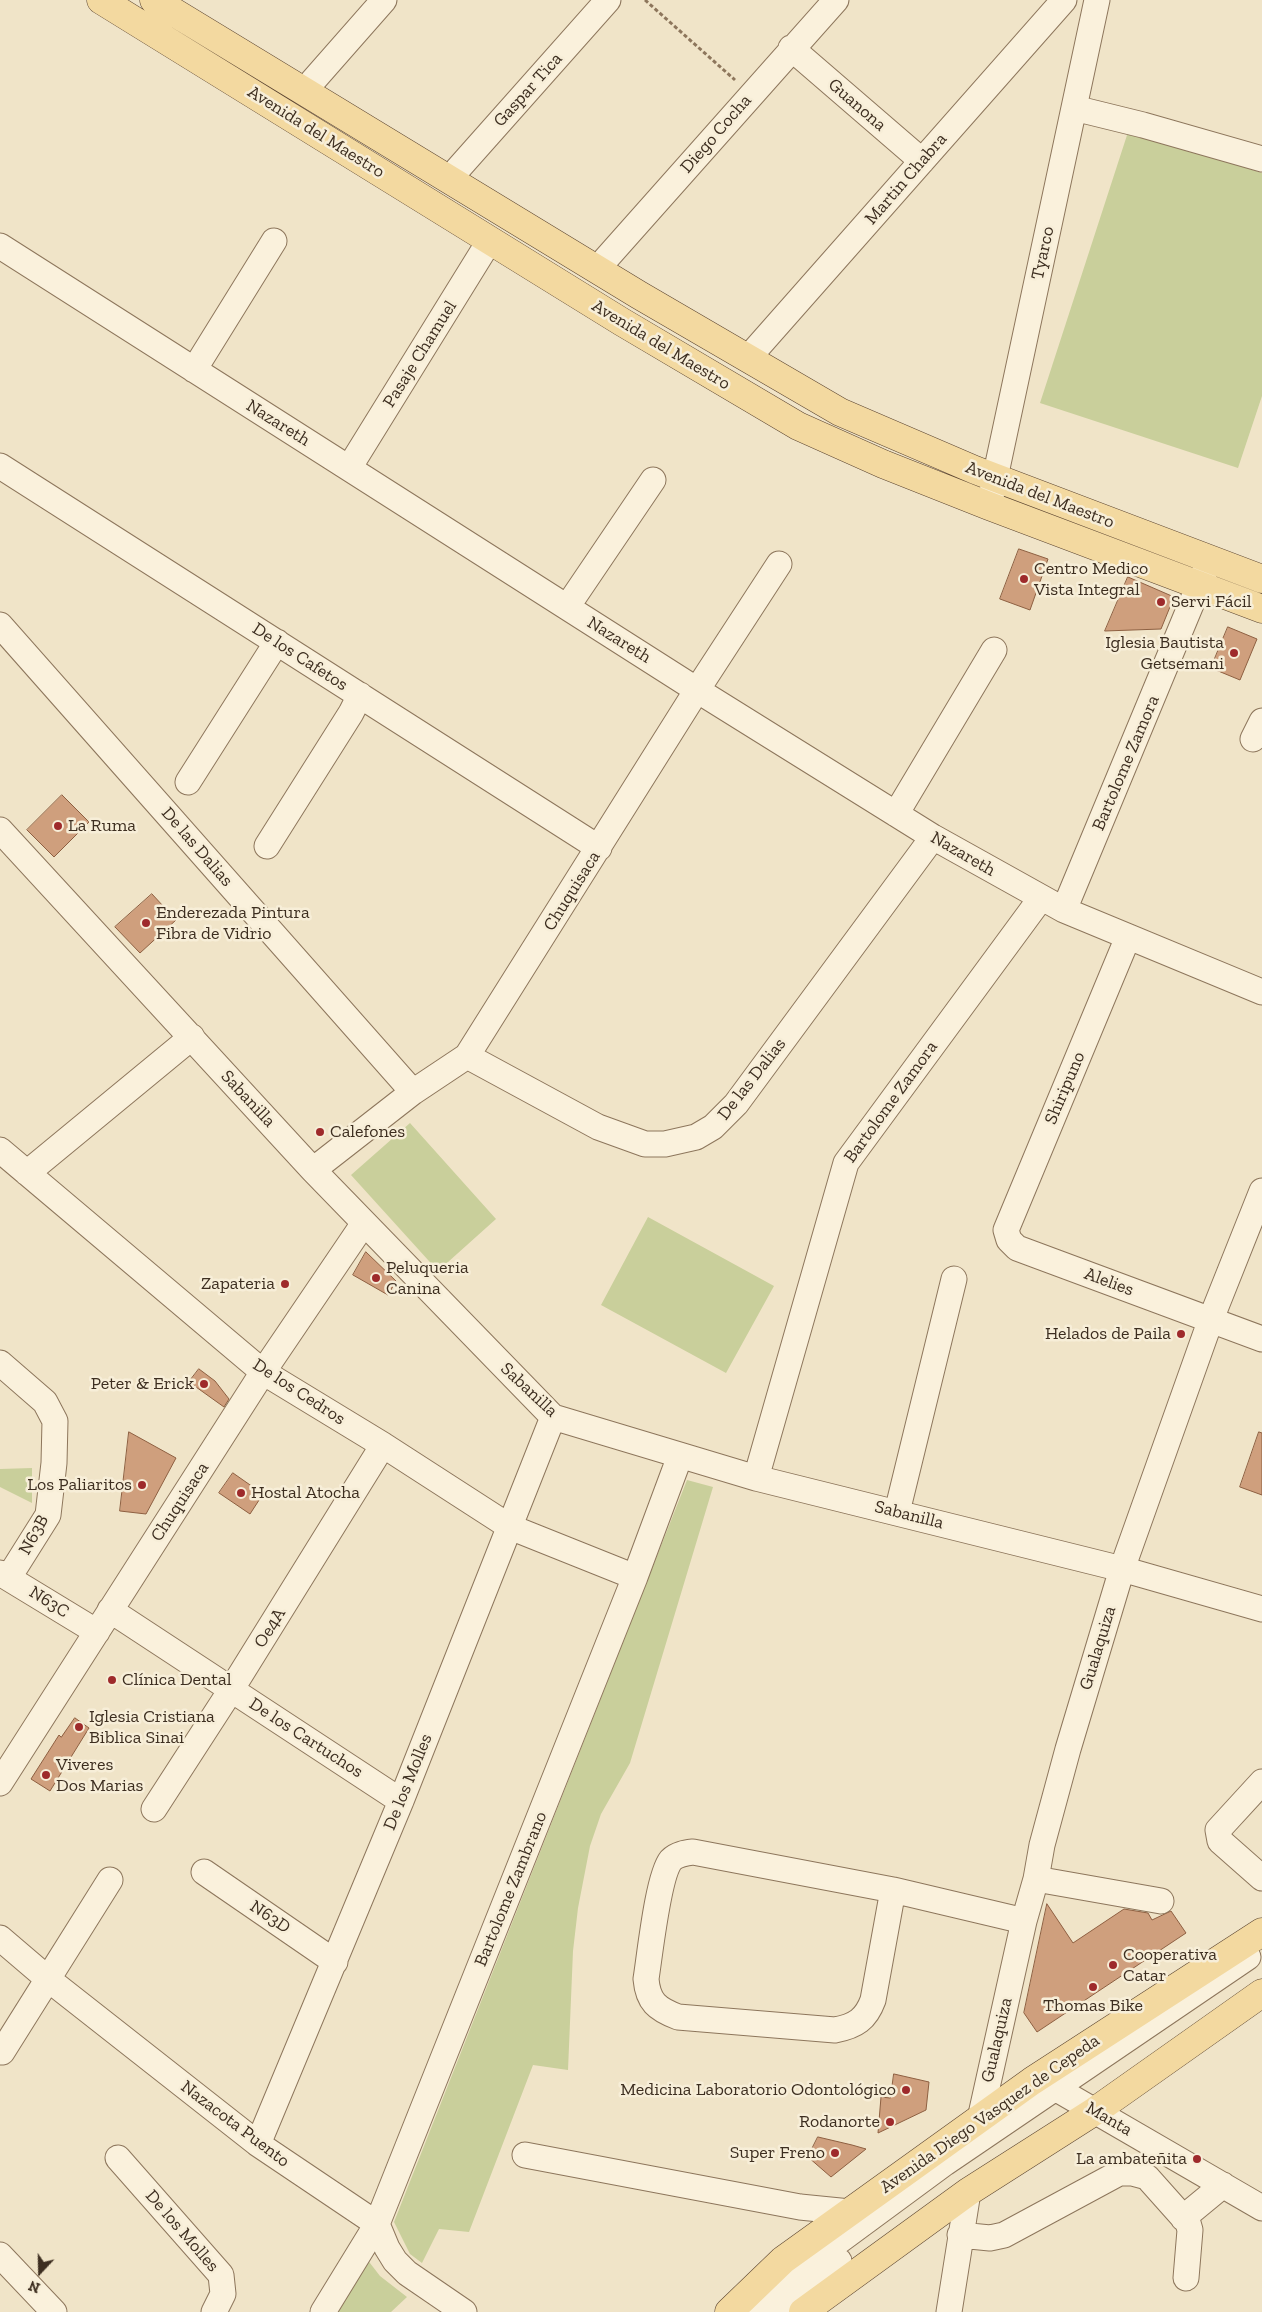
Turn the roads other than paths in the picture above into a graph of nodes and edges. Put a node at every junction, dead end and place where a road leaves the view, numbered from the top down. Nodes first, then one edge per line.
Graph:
1 (100, 0) edge
2 (154, 0) edge
3 (384, 0) edge
4 (608, 0) edge
5 (836, 0) edge
6 (1064, 0) edge
7 (1097, 0) edge
8 (196, 25) junction
9 (179, 48) junction
10 (791, 48) junction
11 (304, 91) junction
12 (1074, 108) junction
13 (406, 153) junction
14 (1262, 160) edge
15 (922, 161) junction
16 (391, 178) junction
17 (449, 179) junction
18 (274, 240) dead end
19 (490, 240) junction
20 (0, 246) edge
21 (597, 269) junction
22 (639, 295) junction
23 (622, 322) junction
24 (748, 358) junction
25 (194, 370) junction
26 (895, 435) junction
27 (883, 464) junction
28 (0, 466) edge
29 (349, 468) junction
30 (994, 478) junction
31 (653, 480) dead end
32 (989, 506) junction
33 (1210, 560) junction
34 (778, 564) dead end
35 (1262, 579) edge
36 (1200, 586) junction
37 (567, 607) junction
38 (1262, 609) edge
39 (0, 625) edge
40 (277, 642) junction
41 (994, 650) dead end
42 (697, 690) junction
43 (360, 695) junction
44 (188, 782) dead end
45 (896, 814) junction
46 (0, 830) edge
47 (933, 837) junction
48 (267, 846) dead end
49 (599, 848) junction
50 (1041, 898) junction
51 (1064, 910) junction
52 (1128, 937) junction
53 (1262, 992) edge
54 (192, 1038) junction
55 (467, 1056) junction
56 (413, 1092) junction
57 (0, 1150) edge
58 (314, 1170) junction
59 (27, 1173) junction
60 (1262, 1191) edge
61 (364, 1223) junction
62 (1008, 1240) joint
63 (954, 1279) dead end
64 (1211, 1319) junction
65 (1262, 1339) edge
66 (0, 1363) edge
67 (263, 1372) junction
68 (553, 1417) junction
69 (383, 1445) junction
70 (680, 1456) junction
71 (756, 1478) junction
72 (897, 1512) junction
73 (510, 1527) junction
74 (1122, 1569) junction
75 (5, 1575) edge
76 (635, 1577) junction
77 (1262, 1609) edge
78 (110, 1610) junction
79 (97, 1632) junction
80 (231, 1690) junction
81 (9, 1752) edge
82 (1262, 1782) edge
83 (0, 1783) edge
84 (401, 1800) junction
85 (154, 1809) dead end
86 (204, 1872) dead end
87 (1262, 1878) edge
88 (1036, 1879) junction
89 (110, 1880) dead end
90 (893, 1890) junction
91 (1161, 1901) dead end
92 (1024, 1921) junction
93 (1262, 1932) edge
94 (0, 1938) edge
95 (1262, 1947) edge
96 (1262, 1958) edge
97 (335, 1962) junction
98 (48, 1979) junction
99 (1262, 1993) edge
100 (2, 2052) dead end
101 (1052, 2088) junction
102 (1095, 2111) junction
103 (980, 2119) junction
104 (258, 2144) junction
105 (525, 2155) dead end
106 (118, 2158) dead end
107 (1223, 2185) junction
108 (968, 2192) junction
109 (1262, 2208) edge
110 (850, 2212) junction
111 (1183, 2218) junction
112 (377, 2224) junction
113 (960, 2234) junction
114 (0, 2256) edge
115 (1186, 2278) dead end
116 (54, 2312) edge
117 (214, 2312) edge
118 (323, 2312) edge
119 (464, 2312) edge
120 (729, 2312) edge
121 (751, 2312) edge
122 (778, 2312) edge
123 (803, 2312) edge
124 (949, 2312) edge

1 - 9 main road, Avenida del Maestro
2 - 8 main road, Avenida del Maestro
3 - 11 street
4 - 17 street, Gaspar Tica
5 - 10 street, Diego Cocha
6 - 15 street, Martin Chabra
7 - 12 street, Tyarco
8 - 9 main road
8 - 11 main road, Avenida del Maestro
9 - 16 main road, Avenida del Maestro
10 - 15 street, Guanona
10 - 21 street, Diego Cocha
11 - 13 main road, Avenida del Maestro
12 - 14 street
12 - 30 street, Tyarco
13 - 16 main road
13 - 17 main road, Avenida del Maestro
15 - 24 street, Martin Chabra
16 - 19 main road, Avenida del Maestro
17 - 21 main road, Avenida del Maestro
18 - 25 street
19 - 23 main road, Avenida del Maestro
19 - 29 street, Pasaje Chamuel
20 - 25 street, Nazareth
21 - 22 main road, Avenida del Maestro
22 - 23 main road
22 - 24 main road, Avenida del Maestro
23 - 27 main road, Avenida del Maestro
24 - 26 main road, Avenida del Maestro
25 - 29 street, Nazareth
26 - 27 main road
26 - 30 main road, Avenida del Maestro
27 - 32 main road, Avenida del Maestro
28 - 40 street, De los Cafetos
29 - 37 street, Nazareth
30 - 32 street, Tyarco
30 - 33 main road, Avenida del Maestro
31 - 37 street
32 - 36 main road, Avenida del Maestro
33 - 35 main road, Avenida del Maestro
33 - 36 street, Bartolome Zamora
34 - 42 street, Chuquisaca
36 - 38 main road, Avenida del Maestro
36 - 51 street, Bartolome Zamora
37 - 42 street, Nazareth
39 - 56 street, De las Dalias
40 - 43 street, De los Cafetos
40 - 44 street
41 - 45 street
42 - 45 street, Nazareth
42 - 49 street, Chuquisaca
43 - 48 street
43 - 49 street, De los Cafetos
45 - 47 street, Nazareth
46 - 54 street, Sabanilla
47 - 50 street, Nazareth
47 - 55 street, De las Dalias
49 - 55 street, Chuquisaca
50 - 51 street, Nazareth
50 - 71 street, Bartolome Zamora
51 - 52 street, Nazareth
52 - 53 street, Nazareth
52 - 62 street, Shiripuno
54 - 58 street, Sabanilla
54 - 59 street
55 - 56 street, Chuquisaca
56 - 58 street, Chuquisaca
57 - 59 street, De los Cedros
58 - 61 street, Sabanilla
59 - 67 street, De los Cedros
60 - 64 street, Gualaquiza
61 - 67 street, Chuquisaca
61 - 68 street, Sabanilla
62 - 64 street, Alelies
63 - 72 street
64 - 65 street, Alelies
64 - 74 street, Gualaquiza
66 - 75 street, N63B
67 - 69 street, De los Cedros
67 - 78 street, Chuquisaca
68 - 70 street, Sabanilla
68 - 73 street, De los Molles
69 - 73 street, De los Cedros
69 - 80 street, Oe4A
70 - 71 street, Sabanilla
70 - 76 street, Bartolome Zambrano
71 - 72 street, Sabanilla
72 - 74 street, Sabanilla
73 - 76 street, De los Cedros
73 - 84 street, De los Molles
74 - 77 street, Sabanilla
74 - 88 street, Gualaquiza
75 - 79 street, N63C
76 - 112 street, Bartolome Zambrano
78 - 79 street, Chuquisaca
78 - 80 street, De los Cartuchos
79 - 81 street, Chuquisaca
80 - 84 street, De los Cartuchos
80 - 85 street, Oe4A
81 - 83 street, Chuquisaca
82 - 87 street
84 - 97 street, De los Molles
86 - 97 street, N63D
88 - 91 street
88 - 92 street, Gualaquiza
89 - 98 street
90 - 90 street
90 - 92 street
92 - 103 street, Gualaquiza
93 - 101 main road, Avenida Diego Vasquez de Cepeda
94 - 98 street, Nazacota Puento
95 - 101 street
96 - 101 street
97 - 104 street, De los Molles
98 - 100 street
98 - 104 street, Nazacota Puento
99 - 102 main road
101 - 102 street, Manta
101 - 103 main road, Avenida Diego Vasquez de Cepeda
101 - 121 street
101 - 122 street
102 - 107 street, Manta
102 - 108 main road
103 - 110 main road, Avenida Diego Vasquez de Cepeda
104 - 112 street, Nazacota Puento
105 - 110 street
106 - 117 street, De los Molles
107 - 109 street, Manta
107 - 111 street
108 - 113 street
108 - 123 main road
110 - 120 main road, Avenida Diego Vasquez de Cepeda
111 - 113 street
111 - 115 street
112 - 118 street, Bartolome Zambrano
112 - 119 street
113 - 124 street
114 - 116 street

